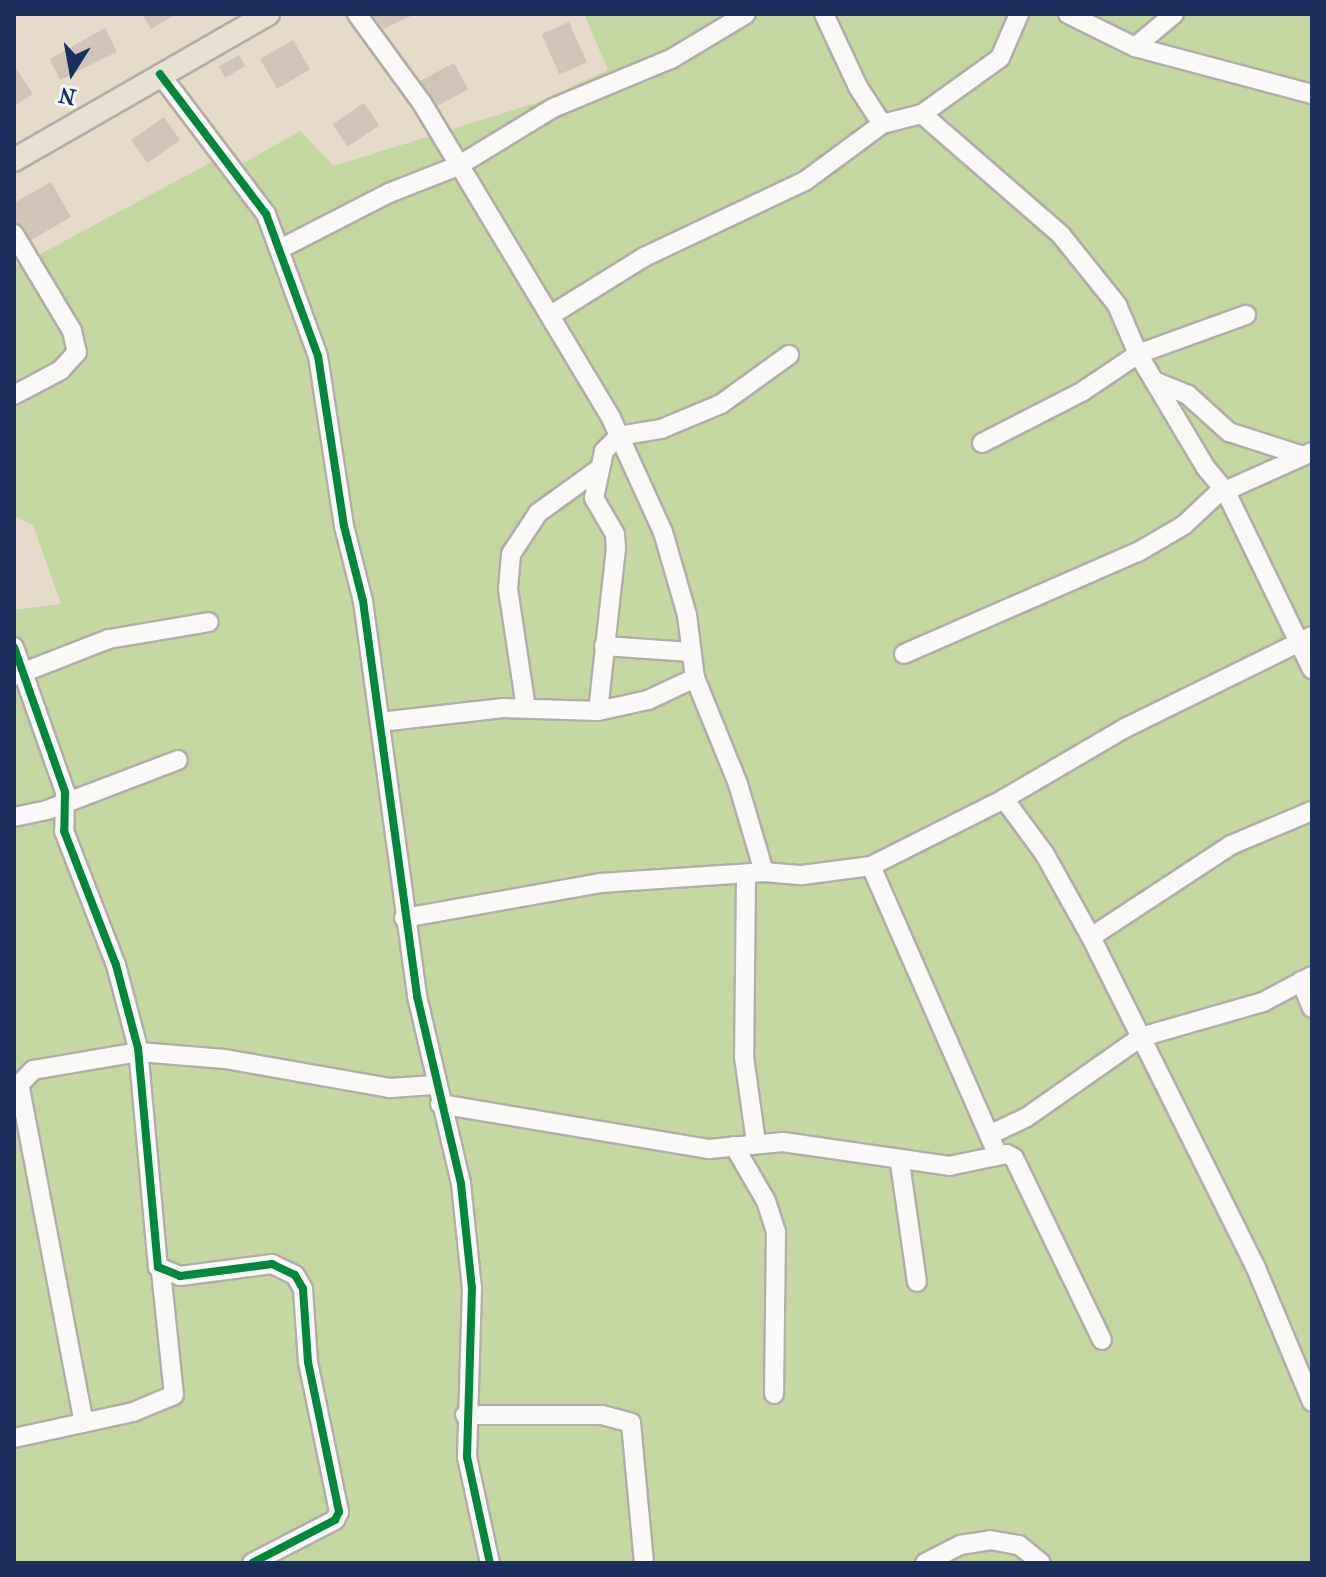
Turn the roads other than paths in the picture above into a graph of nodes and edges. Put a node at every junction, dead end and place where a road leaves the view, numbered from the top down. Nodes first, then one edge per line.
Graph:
1 (268, 14) edge
2 (357, 14) edge
3 (746, 14) edge
4 (824, 14) edge
5 (1019, 14) edge
6 (1068, 14) edge
7 (1174, 14) edge
8 (1135, 47) junction
9 (160, 74) junction
10 (1312, 94) edge
11 (922, 114) junction
12 (882, 124) junction
13 (14, 160) edge
14 (458, 166) junction
15 (14, 234) edge
16 (280, 249) junction
17 (551, 315) junction
18 (1246, 315) dead end
19 (1138, 354) junction
20 (789, 355) dead end
21 (1154, 381) junction
22 (14, 395) edge
23 (619, 436) junction
24 (982, 443) dead end
25 (1306, 454) edge
26 (596, 471) junction
27 (1226, 492) junction
28 (209, 622) dead end
29 (1305, 640) edge
30 (604, 646) junction
31 (14, 647) edge
32 (691, 652) junction
33 (904, 654) dead end
34 (1312, 669) edge
35 (17, 673) edge
36 (695, 678) junction
37 (526, 708) junction
38 (598, 711) junction
39 (380, 722) junction
40 (178, 760) dead end
41 (1004, 799) junction
42 (64, 802) junction
43 (1312, 811) edge
44 (14, 817) edge
45 (871, 866) junction
46 (755, 874) junction
47 (404, 918) junction
48 (1091, 937) junction
49 (1306, 978) edge
50 (1312, 1008) edge
51 (1141, 1037) junction
52 (139, 1052) junction
53 (434, 1085) junction
54 (16, 1086) edge
55 (440, 1104) junction
56 (989, 1135) junction
57 (756, 1142) junction
58 (734, 1146) junction
59 (997, 1153) junction
60 (900, 1163) junction
61 (161, 1271) junction
62 (917, 1282) dead end
63 (1102, 1340) dead end
64 (774, 1394) dead end
65 (1312, 1402) edge
66 (465, 1415) junction
67 (84, 1423) junction
68 (14, 1438) edge
69 (252, 1563) edge
70 (490, 1563) edge
71 (644, 1563) edge
72 (925, 1563) edge
73 (1041, 1563) edge

1 - 9 main road
2 - 14 street
3 - 14 street
4 - 12 street
5 - 11 street
6 - 8 street
7 - 8 street
8 - 10 street
9 - 13 main road
9 - 16 street
11 - 12 street
11 - 19 street
12 - 17 street
14 - 16 street
14 - 17 street
15 - 22 street
16 - 39 street
17 - 23 street
18 - 19 street
19 - 21 street
19 - 24 street
20 - 23 street
21 - 25 street
21 - 27 street
23 - 26 street
23 - 32 street
25 - 27 street
26 - 30 street
26 - 37 street
27 - 29 street
27 - 33 street
28 - 35 street
29 - 34 street
29 - 41 street
30 - 32 street
30 - 38 street
31 - 35 street
32 - 36 street
35 - 42 street
36 - 38 street
36 - 46 street
37 - 38 street
37 - 39 street
39 - 47 street
40 - 42 street
41 - 45 street
41 - 48 street
42 - 44 street
42 - 52 street
43 - 48 street
45 - 46 street
45 - 56 street
46 - 47 street
46 - 57 street
47 - 53 street
48 - 51 street
49 - 50 street
49 - 51 street
51 - 56 street
51 - 65 street
52 - 53 street
52 - 54 street
52 - 61 street
53 - 55 street
54 - 67 street
55 - 58 street
55 - 66 street
56 - 59 street
57 - 58 street
57 - 60 street
58 - 64 street
59 - 60 street
59 - 63 street
60 - 62 street
61 - 67 street
61 - 69 street
66 - 70 street
66 - 71 street
67 - 68 street
72 - 73 street

